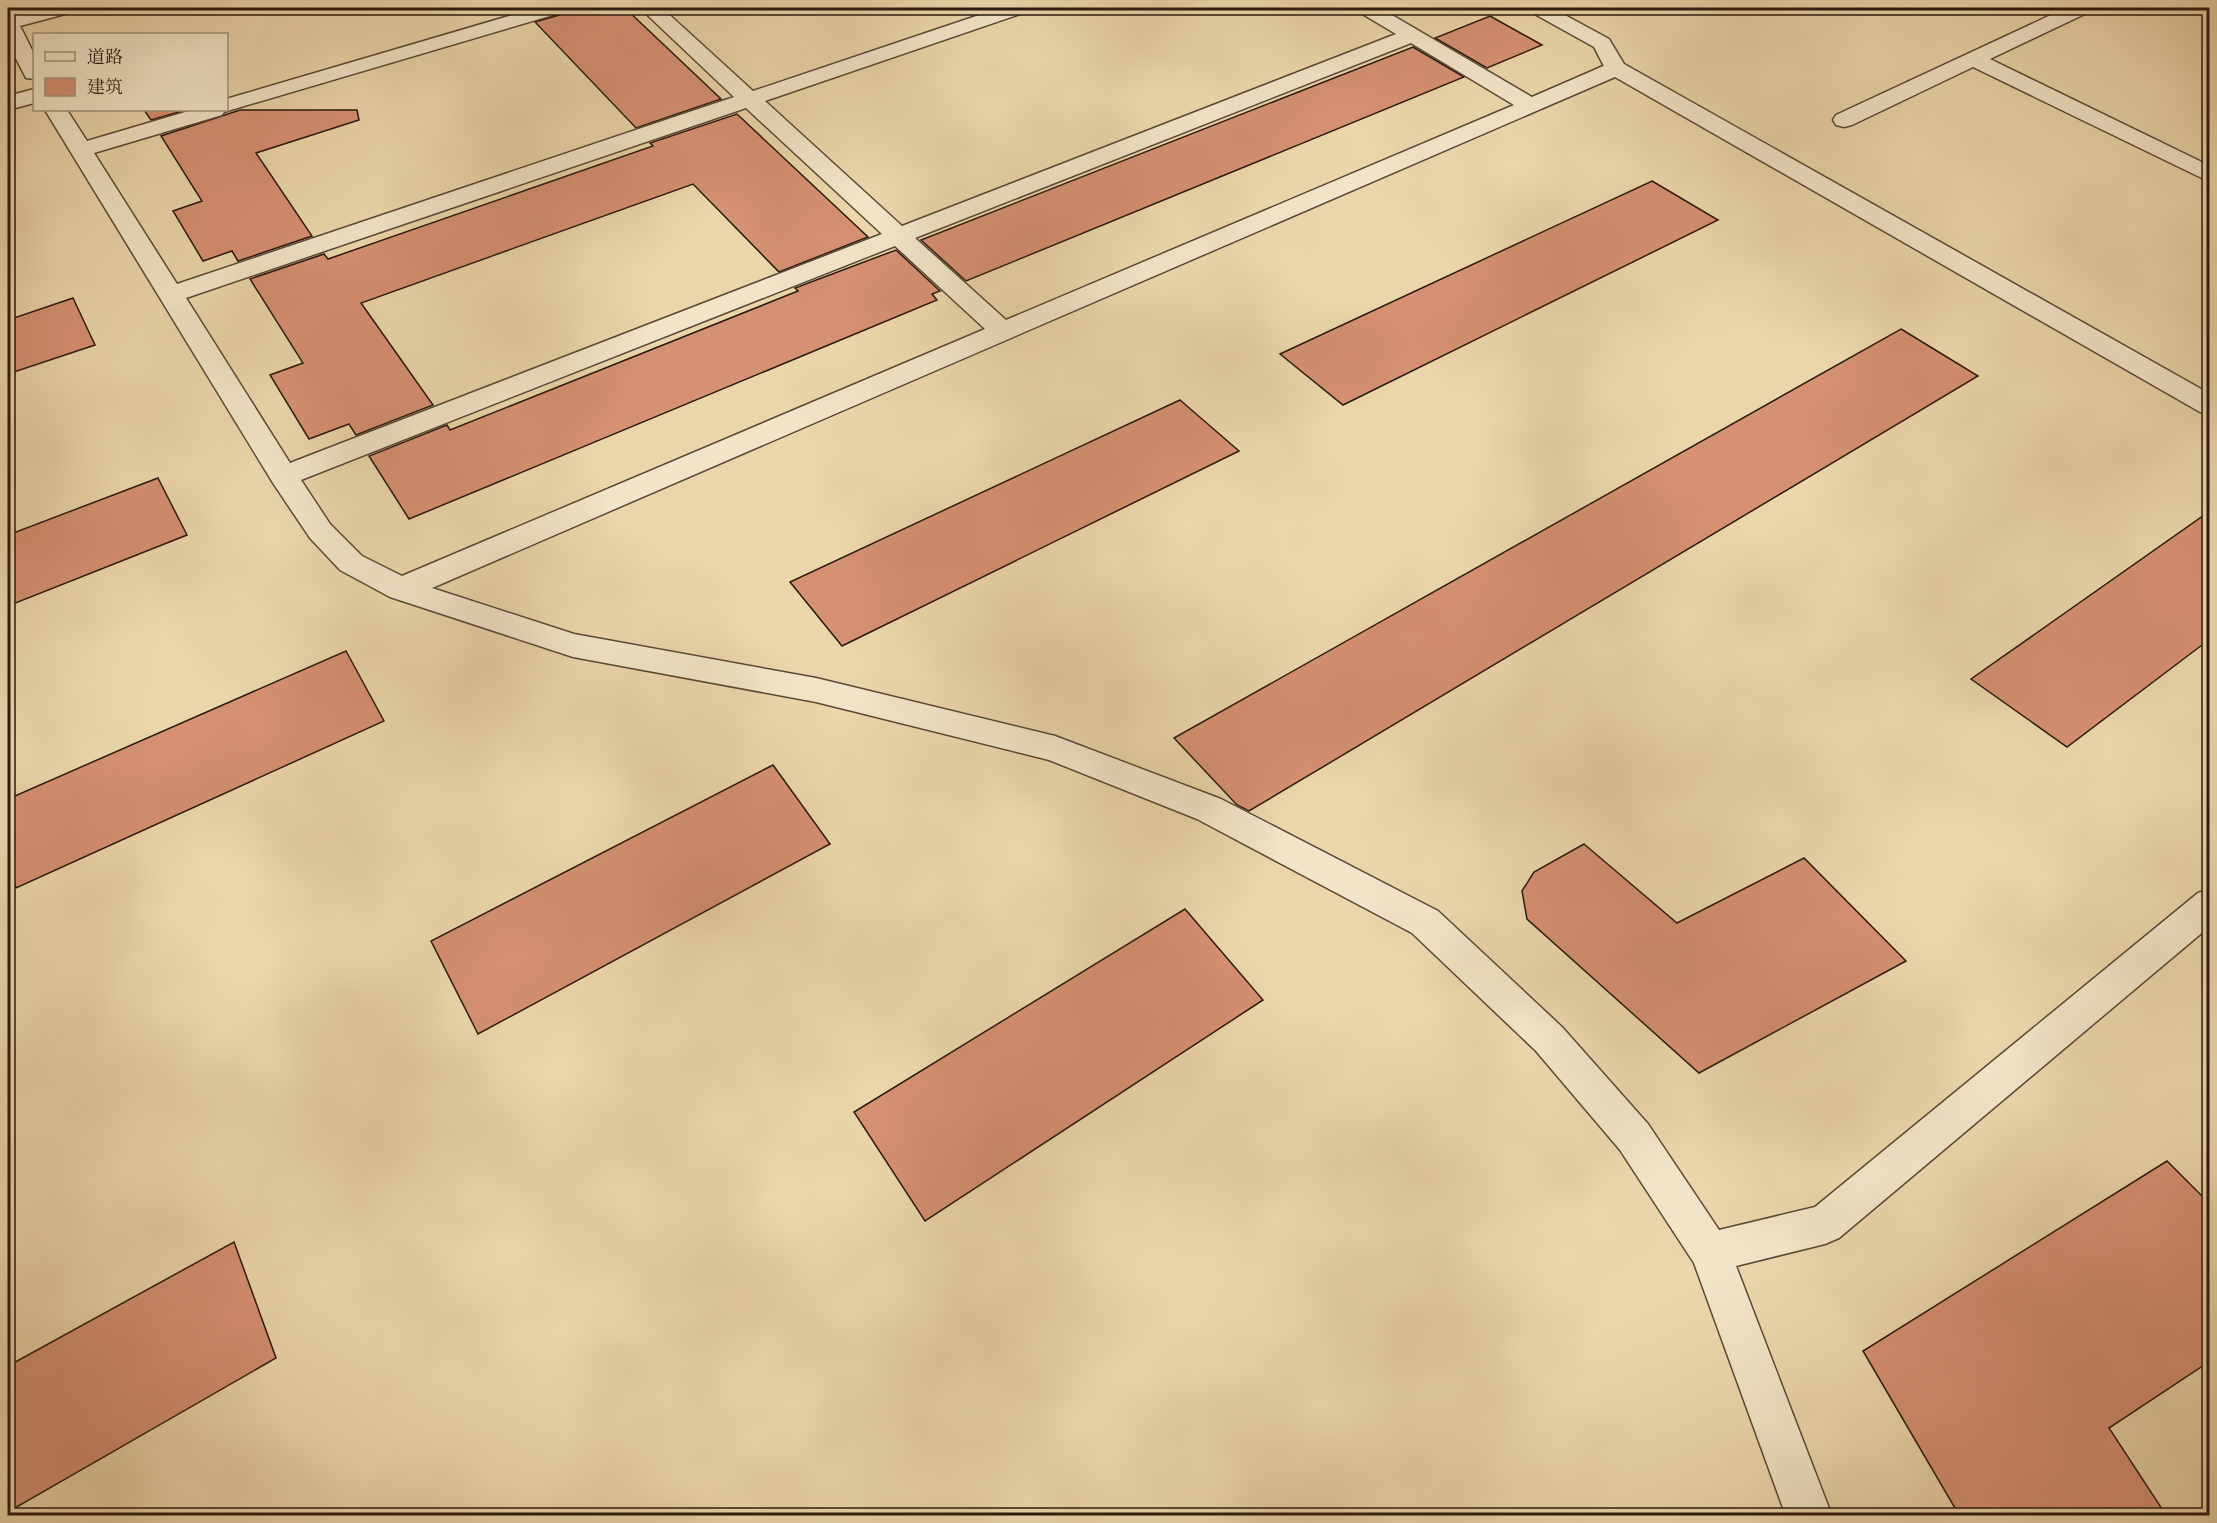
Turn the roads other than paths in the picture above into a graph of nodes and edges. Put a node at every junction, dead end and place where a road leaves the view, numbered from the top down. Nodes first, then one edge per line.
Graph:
1 (66, 8) edge
2 (555, 8) edge
3 (650, 8) edge
4 (1019, 8) edge
5 (1366, 8) edge
6 (1538, 8) edge
7 (2082, 8) edge
8 (8, 24) edge
9 (1413, 35) junction
10 (1973, 59) junction
11 (1616, 69) junction
12 (33, 71) edge
13 (33, 96) edge
14 (749, 99) junction
15 (8, 103) edge
16 (228, 105) edge
17 (1530, 105) junction
18 (57, 111) edge
19 (211, 111) edge
20 (1844, 120) dead end
21 (81, 150) junction
22 (2210, 175) edge
23 (898, 236) junction
24 (171, 295) junction
25 (1002, 332) junction
26 (2210, 406) edge
27 (283, 476) junction
28 (401, 589) junction
29 (2210, 904) edge
30 (1710, 1252) junction
31 (1809, 1515) edge

1 - 8 street
2 - 16 street
3 - 14 street
4 - 14 street
5 - 9 street
6 - 11 street
7 - 10 street
8 - 12 street
9 - 17 street
9 - 23 street
10 - 20 street
10 - 22 street
11 - 17 street
11 - 26 street
13 - 15 street
14 - 23 street
14 - 24 street
17 - 25 street
18 - 21 street
19 - 21 street
21 - 24 street
23 - 25 street
23 - 27 street
24 - 27 street
25 - 28 street
27 - 28 street
28 - 30 street
29 - 30 street
30 - 31 street

